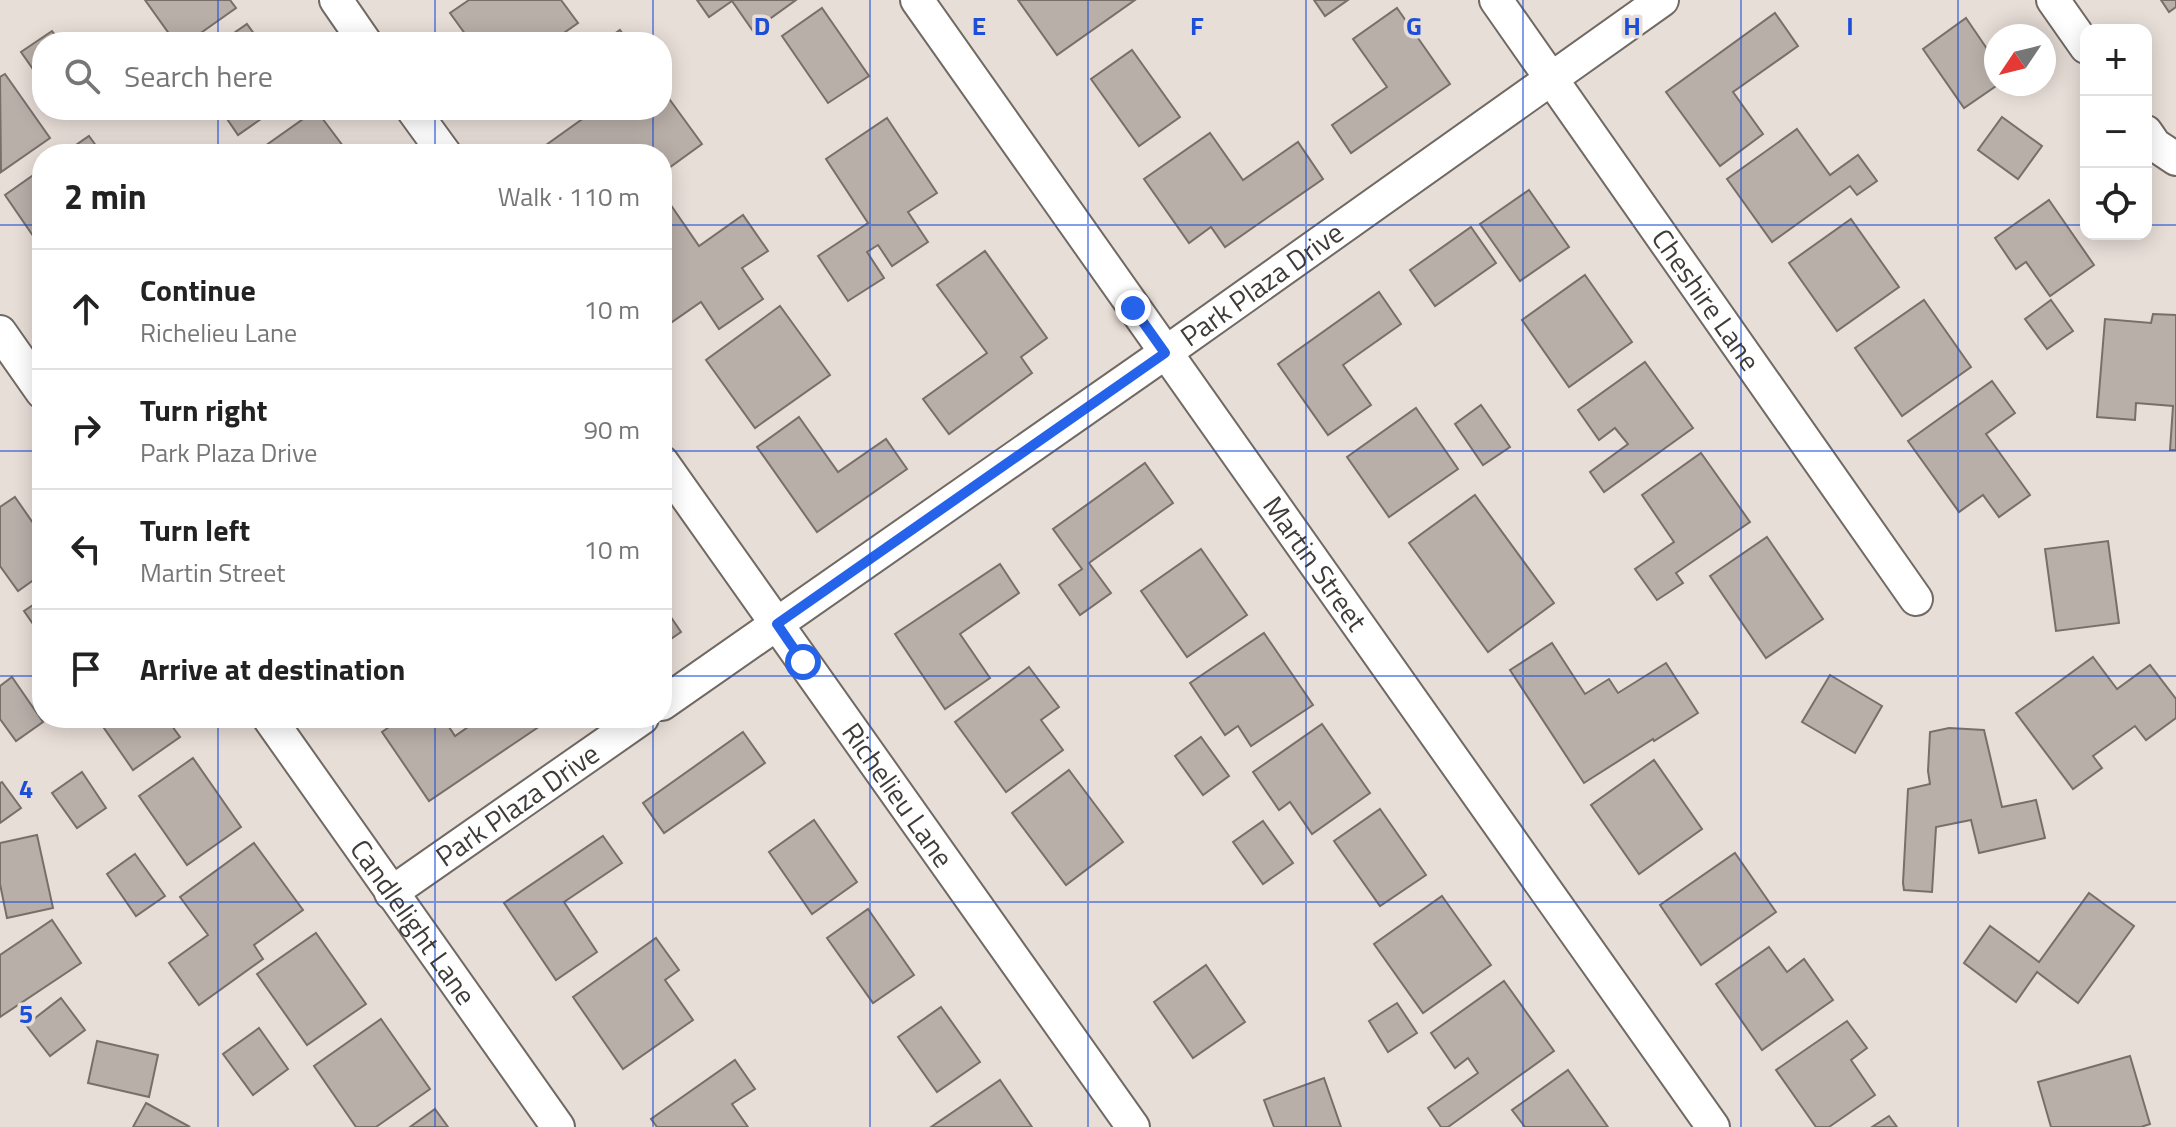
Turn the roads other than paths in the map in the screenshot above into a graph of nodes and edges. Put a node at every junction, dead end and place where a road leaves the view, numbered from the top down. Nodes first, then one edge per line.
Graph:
1 (336, 0) edge
2 (917, 0) edge
3 (1496, 0) edge
4 (1662, 0) edge
5 (2053, 0) edge
6 (358, 32) edge
7 (2080, 38) edge
8 (1552, 79) junction
9 (420, 120) edge
10 (2152, 141) edge
11 (438, 144) edge
12 (2176, 159) edge
13 (0, 332) edge
14 (1165, 353) junction
15 (32, 378) edge
16 (672, 476) edge
17 (1916, 599) dead end
18 (777, 624) junction
19 (672, 697) edge
20 (276, 728) edge
21 (628, 728) edge
22 (391, 893) junction
23 (558, 1127) edge
24 (1133, 1127) edge
25 (1713, 1127) edge

1 - 6 street
2 - 14 street, Martin Street
3 - 8 street, Cheshire Lane
4 - 8 street, Park Plaza Drive
5 - 7 street
8 - 14 street, Park Plaza Drive
8 - 17 street, Cheshire Lane
9 - 11 street
10 - 12 street
13 - 15 street
14 - 18 street, Park Plaza Drive
14 - 25 street, Martin Street
16 - 18 street, Richelieu Lane
18 - 19 street, Park Plaza Drive
18 - 24 street, Richelieu Lane
20 - 22 street, Candlelight Lane
21 - 22 street, Park Plaza Drive
22 - 23 street, Candlelight Lane

